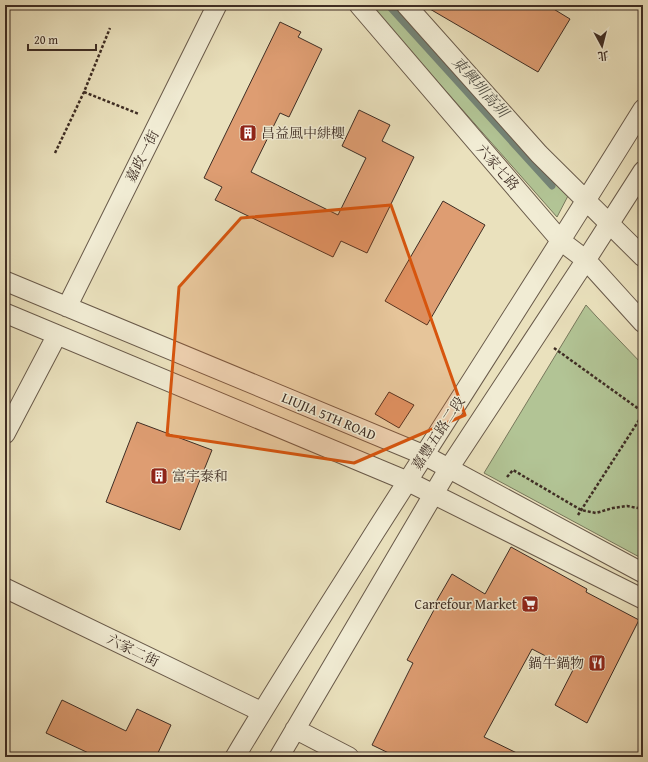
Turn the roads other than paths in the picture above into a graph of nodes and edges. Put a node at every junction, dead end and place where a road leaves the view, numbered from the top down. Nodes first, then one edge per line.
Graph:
1 (217, 5) edge
2 (359, 5) edge
3 (406, 5) edge
4 (643, 109) edge
5 (643, 171) edge
6 (586, 200) junction
7 (610, 223) junction
8 (561, 241) junction
9 (643, 257) edge
10 (586, 260) junction
11 (5, 281) edge
12 (67, 307) junction
13 (5, 313) edge
14 (643, 323) edge
15 (57, 335) junction
16 (5, 434) edge
17 (424, 455) junction
18 (449, 468) junction
19 (407, 481) junction
20 (433, 494) junction
21 (643, 573) edge
22 (5, 588) edge
23 (643, 599) edge
24 (262, 712) junction
25 (295, 729) junction
26 (235, 757) edge
27 (279, 757) edge
28 (349, 757) edge

1 - 12 street, 嘉政一街
2 - 8 street, 六家七路
3 - 6 street
4 - 6 street, 嘉豐五路二段
5 - 7 street, 嘉豐五路二段
6 - 7 street
6 - 8 street, 嘉豐五路二段
7 - 9 street
7 - 10 street, 嘉豐五路二段
8 - 10 street, 六家七路
8 - 17 street, 嘉豐五路二段
10 - 14 street, 六家七路
10 - 18 street, 嘉豐五路二段
11 - 12 street, LIUJIA 5TH ROAD
12 - 17 street, LIUJIA 5TH ROAD
13 - 15 street
15 - 16 street
15 - 19 street
17 - 18 street, LIUJIA 5TH ROAD
17 - 19 street, 嘉豐五路二段
18 - 20 street, 嘉豐五路二段
18 - 21 street, LIUJIA 5TH ROAD
19 - 20 street
19 - 24 street, 嘉豐五路二段
20 - 23 street
20 - 25 street, 嘉豐五路二段
22 - 24 street, 六家二街
24 - 26 street, 嘉豐五路二段
25 - 27 street, 嘉豐五路二段
25 - 28 street

